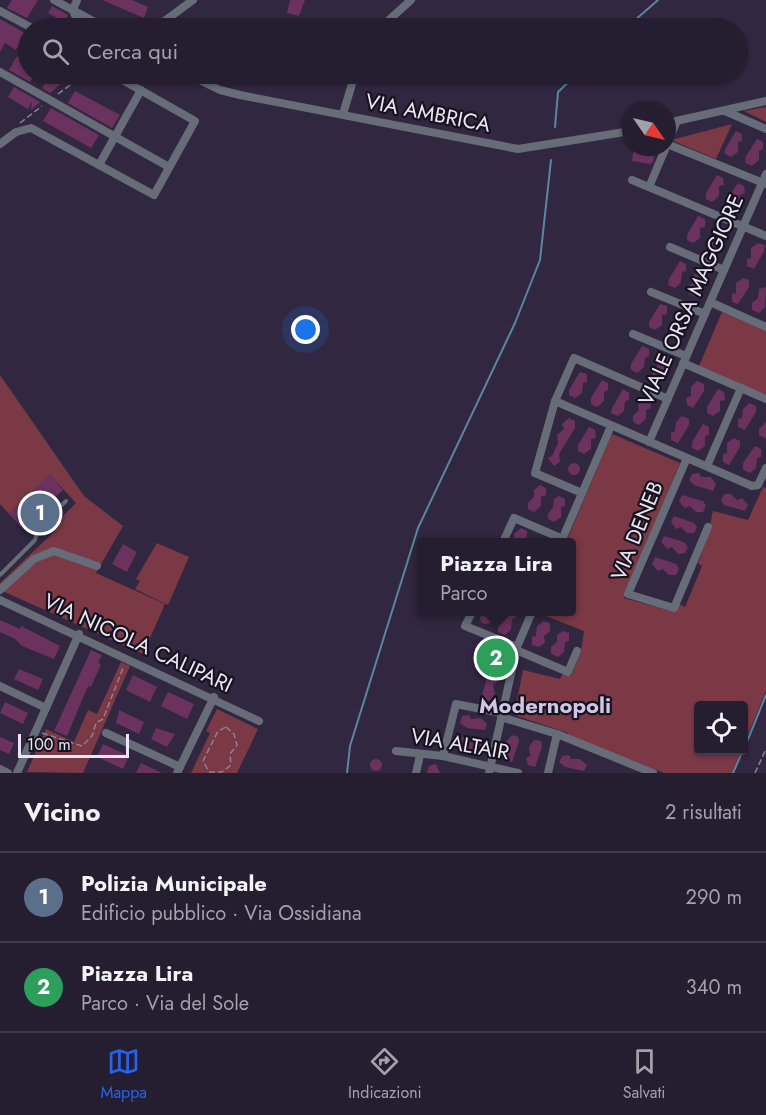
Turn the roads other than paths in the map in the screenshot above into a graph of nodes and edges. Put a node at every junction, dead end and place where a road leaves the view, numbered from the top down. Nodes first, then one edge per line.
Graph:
1 (54, 0) edge
2 (60, 0) edge
3 (77, 0) edge
4 (193, 0) edge
5 (411, 0) edge
6 (73, 10) junction
7 (0, 11) edge
8 (76, 18) edge
9 (88, 18) edge
10 (169, 18) edge
11 (391, 18) edge
12 (18, 21) edge
13 (0, 72) edge
14 (18, 82) edge
15 (22, 84) edge
16 (130, 84) edge
17 (208, 84) edge
18 (352, 84) edge
19 (141, 90) junction
20 (766, 101) edge
21 (725, 111) junction
22 (343, 114) junction
23 (677, 121) edge
24 (766, 129) edge
25 (622, 132) edge
26 (115, 136) junction
27 (0, 144) edge
28 (676, 149) edge
29 (662, 156) edge
30 (99, 165) junction
31 (169, 167) junction
32 (766, 174) edge
33 (632, 180) dead end
34 (764, 184) edge
35 (649, 187) junction
36 (743, 226) junction
37 (766, 236) edge
38 (670, 247) dead end
39 (724, 270) junction
40 (651, 292) dead end
41 (710, 302) junction
42 (705, 314) junction
43 (766, 327) edge
44 (633, 334) dead end
45 (685, 360) junction
46 (741, 388) junction
47 (668, 399) junction
48 (766, 399) edge
49 (555, 401) junction
50 (612, 426) junction
51 (649, 442) junction
52 (687, 458) junction
53 (707, 466) junction
54 (766, 468) edge
55 (582, 493) junction
56 (66, 501) dead end
57 (708, 527) dead end
58 (505, 538) edge
59 (556, 538) edge
60 (563, 538) edge
61 (98, 566) dead end
62 (0, 575) edge
63 (0, 590) edge
64 (0, 600) edge
65 (470, 616) edge
66 (530, 616) edge
67 (79, 634) junction
68 (517, 649) junction
69 (577, 651) dead end
70 (0, 686) edge
71 (214, 697) junction
72 (46, 708) junction
73 (502, 715) junction
74 (260, 721) dead end
75 (106, 733) dead end
76 (557, 735) junction
77 (396, 751) dead end
78 (420, 755) junction
79 (443, 756) junction
80 (0, 769) edge
81 (178, 770) edge
82 (490, 770) edge
83 (8, 773) edge
84 (17, 773) edge
85 (416, 773) edge
86 (518, 773) edge
87 (548, 773) edge
88 (653, 773) edge

1 - 2 street
1 - 6 street
3 - 6 street
4 - 10 street
5 - 11 street
6 - 8 street
6 - 9 street
7 - 12 street
13 - 14 street
15 - 26 street
16 - 19 street
17 - 22 street, VIA AMBRICA
18 - 22 street
19 - 26 street
19 - 31 street
20 - 21 street
21 - 23 street
21 - 24 street
22 - 25 street, VIA AMBRICA
26 - 30 street
26 - 31 street
27 - 30 street
28 - 34 street
29 - 35 street
30 - 31 street
32 - 34 street, VIALE ORSA MAGGIORE
33 - 35 street
34 - 36 street, VIALE ORSA MAGGIORE
35 - 36 street
36 - 37 street
36 - 39 street, VIALE ORSA MAGGIORE
38 - 39 street
39 - 41 street, VIALE ORSA MAGGIORE
40 - 42 street
41 - 42 street, VIALE ORSA MAGGIORE
41 - 43 street
42 - 45 street, VIALE ORSA MAGGIORE
44 - 45 street
45 - 46 street
45 - 47 street, VIALE ORSA MAGGIORE
46 - 48 street
46 - 53 street
47 - 49 street
47 - 51 street, VIALE ORSA MAGGIORE
49 - 50 street
49 - 55 street
50 - 51 street
50 - 55 street
51 - 52 street
52 - 53 street
52 - 57 street, VIA DENEB
53 - 54 street
55 - 60 street
56 - 62 lane
58 - 59 street
61 - 63 street
64 - 67 street, VIA NICOLA CALIPARI
65 - 68 street
66 - 68 street
67 - 71 street, VIA NICOLA CALIPARI
67 - 72 street
68 - 69 street
68 - 73 street
70 - 72 street
71 - 74 street, VIA NICOLA CALIPARI
71 - 81 street
72 - 84 street
73 - 76 street
73 - 79 street
73 - 82 street
75 - 81 street
76 - 87 street
76 - 88 street
77 - 78 street, VIA ALTAIR
78 - 79 street, VIA ALTAIR
78 - 85 street
79 - 82 street, VIA ALTAIR
80 - 83 street
82 - 86 street, VIA ALTAIR

